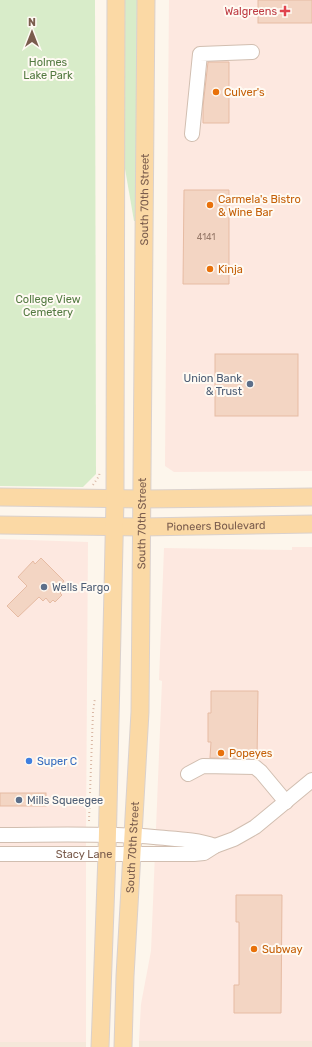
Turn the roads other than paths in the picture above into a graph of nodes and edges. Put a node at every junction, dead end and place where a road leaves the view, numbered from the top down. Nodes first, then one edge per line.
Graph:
1 (116, 0) edge
2 (146, 0) edge
3 (252, 52) dead end
4 (192, 134) dead end
5 (0, 497) edge
6 (312, 497) edge
7 (115, 499) junction
8 (143, 499) junction
9 (312, 524) edge
10 (0, 525) edge
11 (114, 527) junction
12 (142, 528) junction
13 (188, 774) dead end
14 (312, 780) edge
15 (286, 802) junction
16 (108, 834) junction
17 (0, 835) edge
18 (134, 836) junction
19 (215, 846) junction
20 (0, 854) edge
21 (107, 854) junction
22 (133, 854) junction
23 (100, 1047) edge
24 (123, 1047) edge

1 - 7 main road
2 - 8 main road, South 70th Street
3 - 4 street
5 - 7 main road
6 - 8 main road
7 - 8 main road
7 - 11 main road
8 - 12 main road, South 70th Street
9 - 12 main road, Pioneers Boulevard
10 - 11 main road, Pioneers Boulevard
11 - 12 main road, Pioneers Boulevard
11 - 16 main road
12 - 18 main road, South 70th Street
13 - 15 street
14 - 15 street, Stacy Lane
15 - 19 street, Stacy Lane
16 - 17 street, Stacy Lane
16 - 18 street, Stacy Lane
16 - 21 main road
18 - 19 street, Stacy Lane
18 - 22 main road, South 70th Street
19 - 22 street, Stacy Lane
20 - 21 street, Stacy Lane
21 - 22 street, Stacy Lane
21 - 23 main road
22 - 24 main road, South 70th Street

